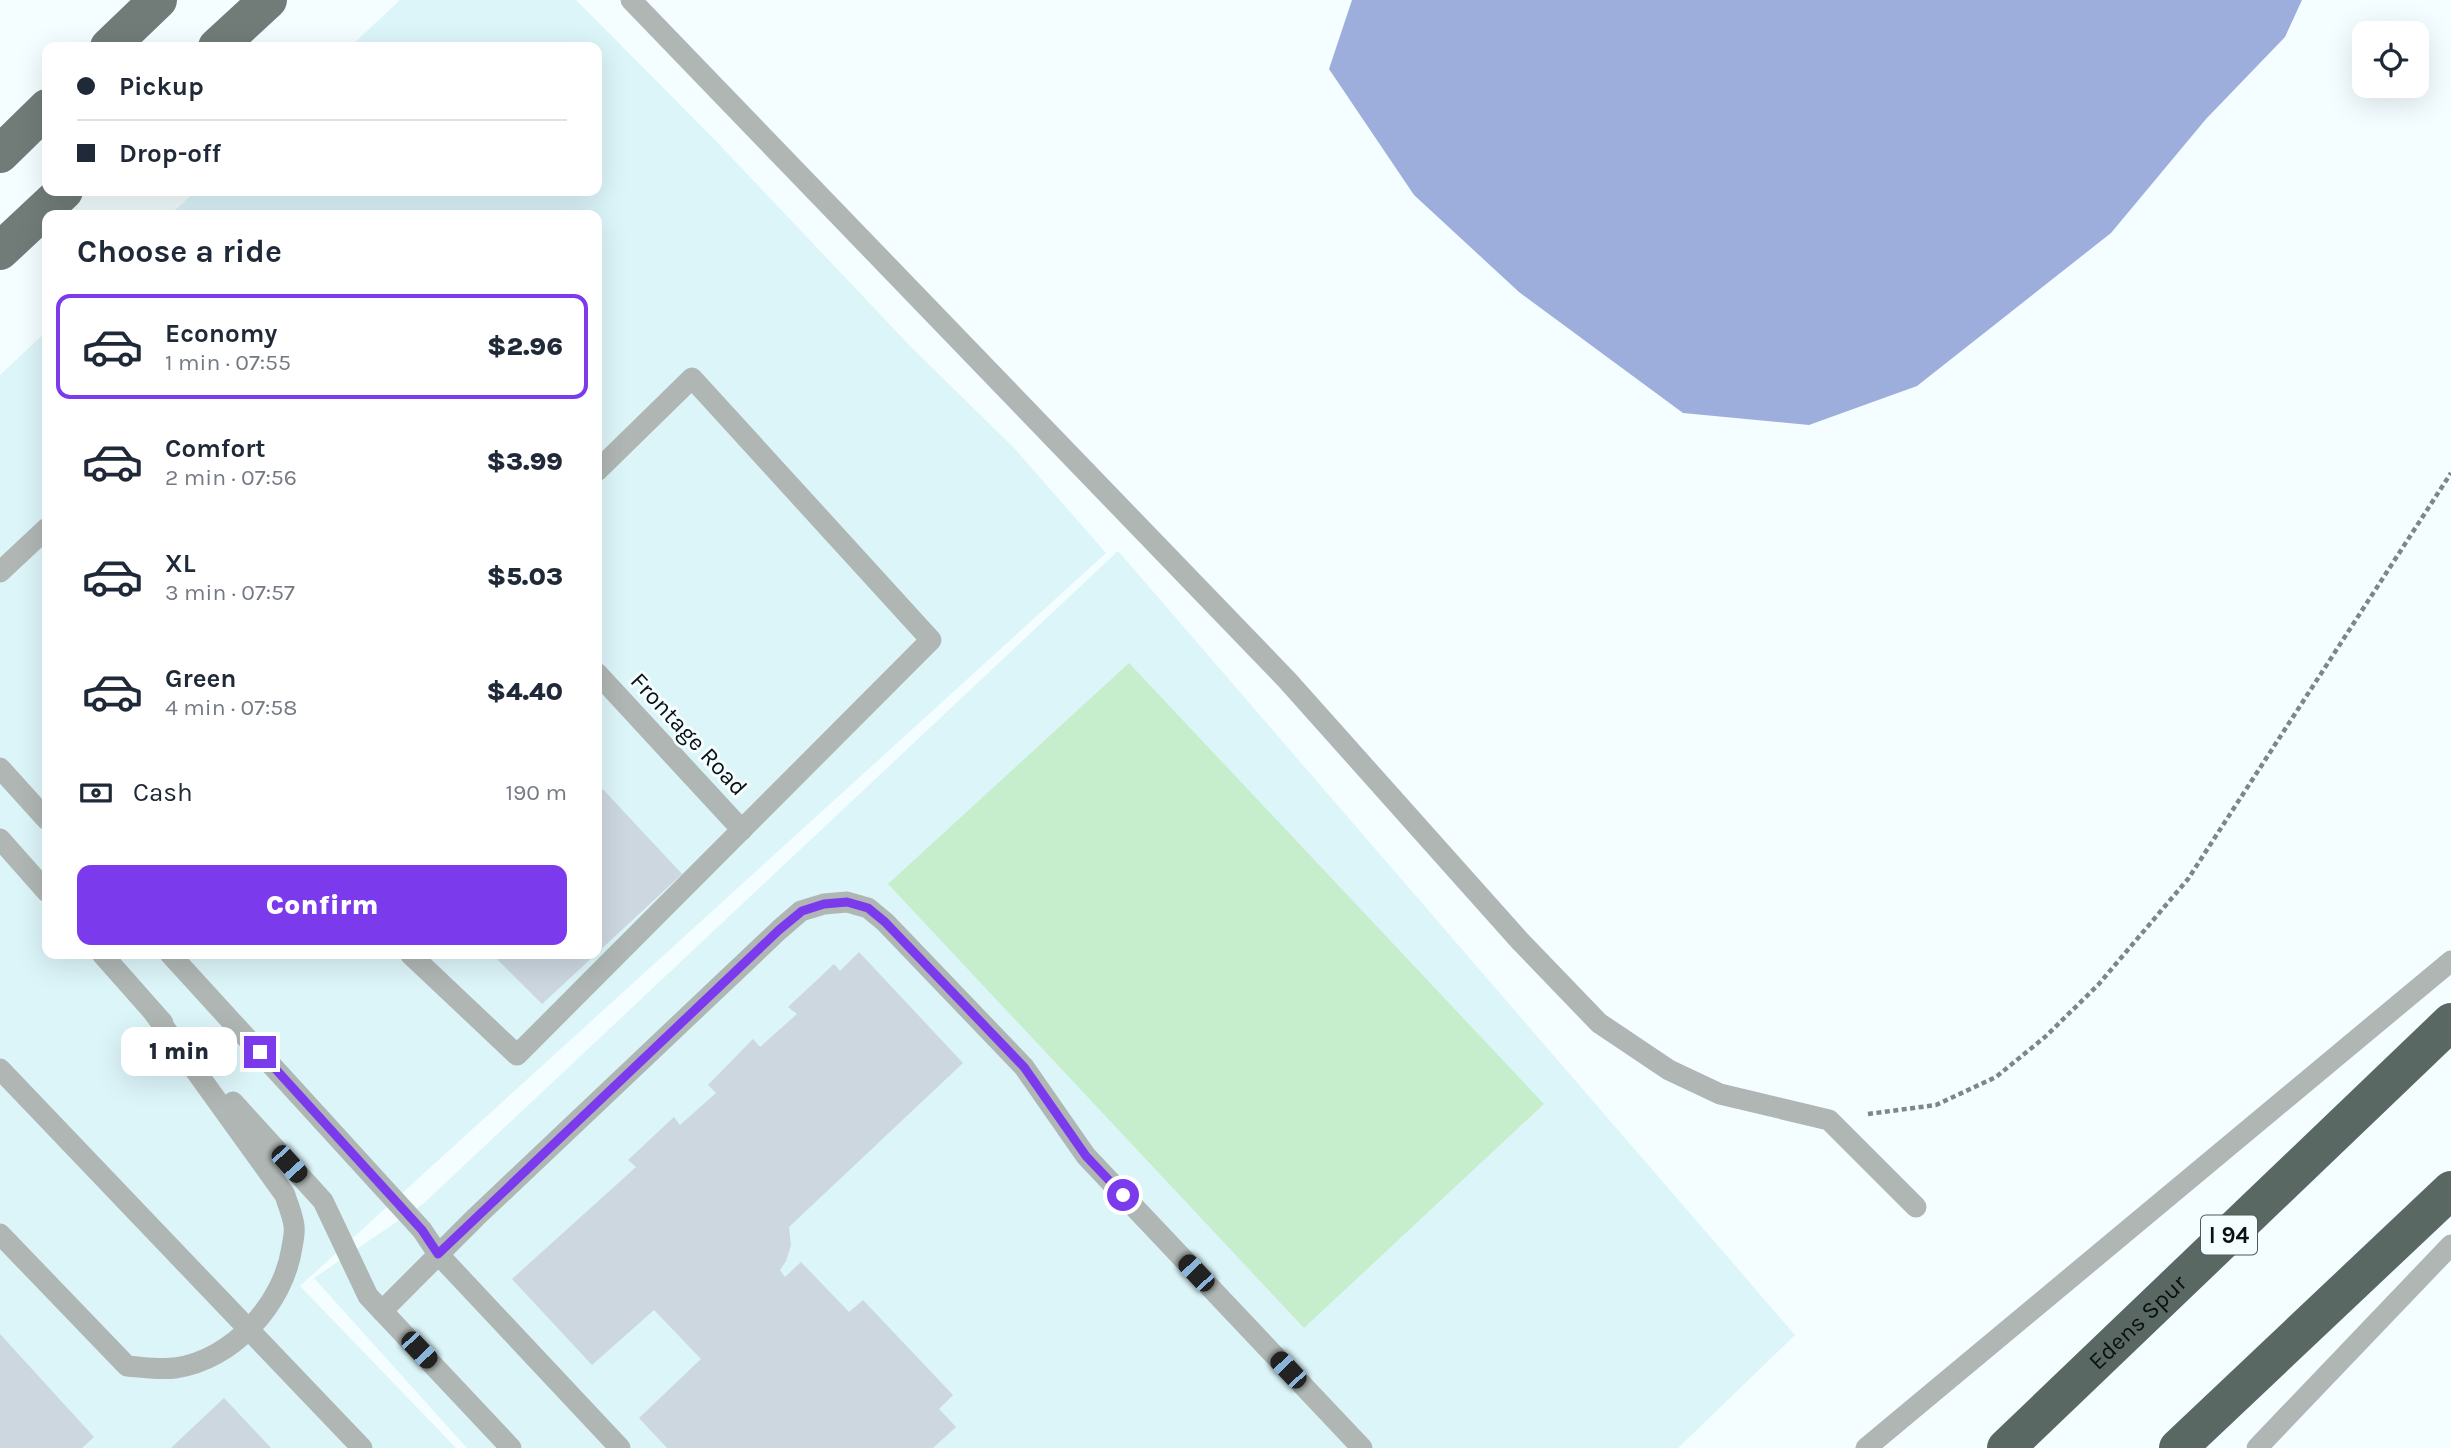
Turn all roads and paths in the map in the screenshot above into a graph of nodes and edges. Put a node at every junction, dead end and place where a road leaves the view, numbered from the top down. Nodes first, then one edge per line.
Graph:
1 (158, 0) edge
2 (268, 0) edge
3 (631, 0) edge
4 (114, 42) edge
5 (222, 42) edge
6 (42, 113) edge
7 (0, 154) edge
8 (59, 196) edge
9 (44, 210) edge
10 (42, 212) edge
11 (0, 251) edge
12 (602, 466) edge
13 (2451, 474) edge
14 (42, 533) edge
15 (0, 572) edge
16 (602, 678) edge
17 (0, 768) edge
18 (42, 814) edge
19 (742, 830) junction
20 (0, 839) edge
21 (42, 886) edge
22 (106, 959) edge
23 (175, 959) edge
24 (415, 959) edge
25 (2451, 961) edge
26 (154, 1013) junction
27 (2451, 1022) edge
28 (0, 1069) edge
29 (1829, 1120) junction
30 (2451, 1190) edge
31 (1916, 1207) dead end
32 (0, 1234) edge
33 (2451, 1245) edge
34 (438, 1254) junction
35 (382, 1311) junction
36 (247, 1330) junction
37 (362, 1448) edge
38 (510, 1448) edge
39 (620, 1448) edge
40 (1362, 1448) edge
41 (1866, 1448) edge
42 (2006, 1448) edge
43 (2178, 1448) edge
44 (2257, 1448) edge

1 - 4 main road
2 - 5 main road
3 - 29 lane
6 - 7 main road
8 - 9 main road
10 - 11 main road
12 - 19 lane
13 - 29 path
14 - 15 lane
16 - 19 lane, Frontage Road
17 - 18 lane
19 - 24 lane
20 - 21 lane
22 - 26 lane
23 - 34 lane
25 - 41 lane, I 94
26 - 35 lane
26 - 36 lane
27 - 42 highway, Edens Spur / I 94
28 - 36 lane
29 - 31 lane
30 - 43 highway
32 - 36 lane
33 - 44 lane
34 - 35 lane
34 - 39 lane
34 - 40 lane
35 - 38 lane
36 - 37 lane

